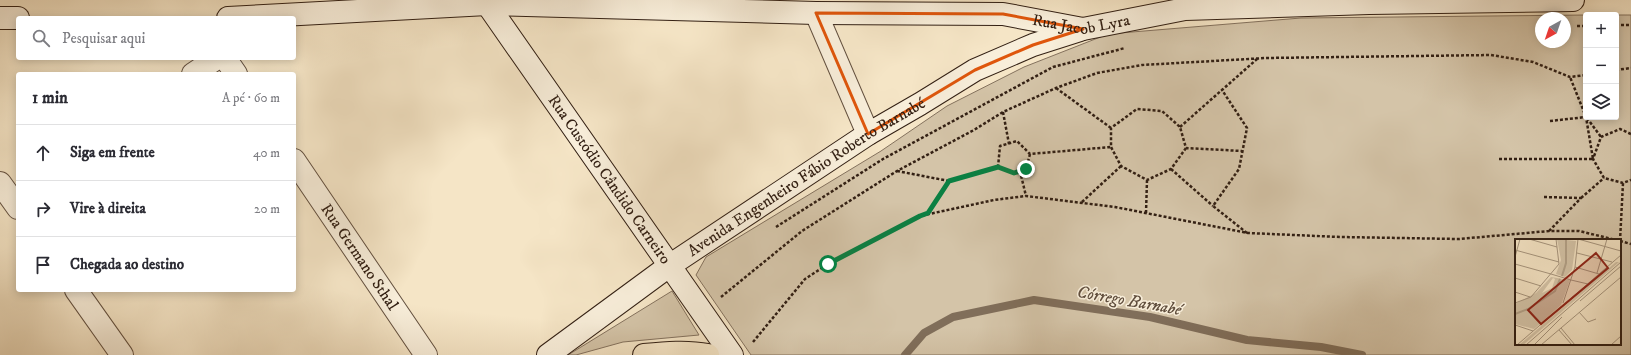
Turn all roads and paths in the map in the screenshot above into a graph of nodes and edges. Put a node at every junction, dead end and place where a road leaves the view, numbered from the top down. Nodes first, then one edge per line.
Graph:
1 (1574, 0) edge
2 (487, 4) junction
3 (816, 13) junction
4 (265, 16) edge
5 (0, 18) edge
6 (16, 18) edge
7 (1631, 25) edge
8 (1619, 26) edge
9 (1083, 29) junction
10 (1130, 46) dead end
11 (1257, 59) junction
12 (214, 60) edge
13 (227, 60) edge
14 (1631, 68) edge
15 (1619, 70) edge
16 (196, 72) edge
17 (235, 72) edge
18 (1583, 75) edge
19 (1570, 77) junction
20 (1226, 86) junction
21 (1056, 88) junction
22 (1583, 110) edge
23 (1003, 112) junction
24 (1583, 117) edge
25 (1586, 120) edge
26 (1588, 120) edge
27 (1550, 121) dead end
28 (1180, 126) junction
29 (1111, 128) junction
30 (868, 134) junction
31 (1631, 134) edge
32 (1601, 137) junction
33 (1009, 144) junction
34 (1111, 147) junction
35 (1186, 148) junction
36 (1242, 151) junction
37 (1030, 154) junction
38 (1500, 159) dead end
39 (1593, 159) junction
40 (296, 163) edge
41 (1121, 166) junction
42 (998, 167) junction
43 (1172, 169) junction
44 (896, 171) junction
45 (1020, 171) junction
46 (1604, 178) junction
47 (1147, 180) junction
48 (1631, 180) edge
49 (949, 181) junction
50 (1622, 184) junction
51 (1026, 196) junction
52 (1544, 197) dead end
53 (1581, 198) junction
54 (1081, 203) junction
55 (1213, 206) junction
56 (928, 213) junction
57 (1146, 213) junction
58 (772, 230) dead end
59 (1549, 232) junction
60 (1248, 233) junction
61 (1612, 239) edge
62 (1620, 239) edge
63 (1621, 241) edge
64 (1631, 244) edge
65 (669, 266) junction
66 (77, 292) edge
67 (725, 303) dead end
68 (748, 338) dead end
69 (122, 355) edge
70 (426, 355) edge
71 (548, 355) edge
72 (644, 355) edge
73 (708, 355) edge
74 (732, 355) edge

1 - 9 main road, Rua Jacob Lyra
2 - 3 main road, Rua Jacob Lyra
2 - 4 main road, Rua Jacob Lyra
2 - 65 main road, Rua Custódio Cândido Carneiro
3 - 9 main road, Rua Jacob Lyra
3 - 30 main road
5 - 6 main road
7 - 8 path
9 - 30 main road, Avenida Engenheiro Fábio Roberto Barnabé
10 - 58 path
11 - 19 path
11 - 20 path
11 - 21 path
12 - 16 main road
13 - 17 main road
14 - 15 path
18 - 19 path
19 - 22 path
20 - 28 path
20 - 36 path
21 - 23 path
21 - 29 path
23 - 33 path
23 - 44 path
24 - 27 path
25 - 39 path
26 - 32 path
28 - 29 path
28 - 35 path
29 - 34 path
30 - 65 main road, Avenida Engenheiro Fábio Roberto Barnabé
31 - 32 path
32 - 39 path
33 - 37 path
33 - 42 path
34 - 37 path
34 - 41 path
35 - 36 path
35 - 43 path
36 - 55 path
37 - 45 path
38 - 39 path
39 - 46 path
40 - 70 main road, Rua Germano Sthal
41 - 47 path
41 - 54 path
42 - 45 path
42 - 49 path
43 - 47 path
43 - 55 path
44 - 49 path
44 - 67 path
45 - 51 path
46 - 50 path
46 - 53 path
47 - 57 path
48 - 50 path
49 - 56 path
50 - 62 path
51 - 54 path
51 - 56 path
52 - 53 path
53 - 59 path
54 - 57 path
55 - 60 path
56 - 68 path
57 - 60 path
59 - 60 path
59 - 61 path
63 - 64 path
65 - 71 main road, Avenida Engenheiro Fábio Roberto Barnabé
65 - 74 main road, Rua Custódio Cândido Carneiro
66 - 69 main road
72 - 73 main road

